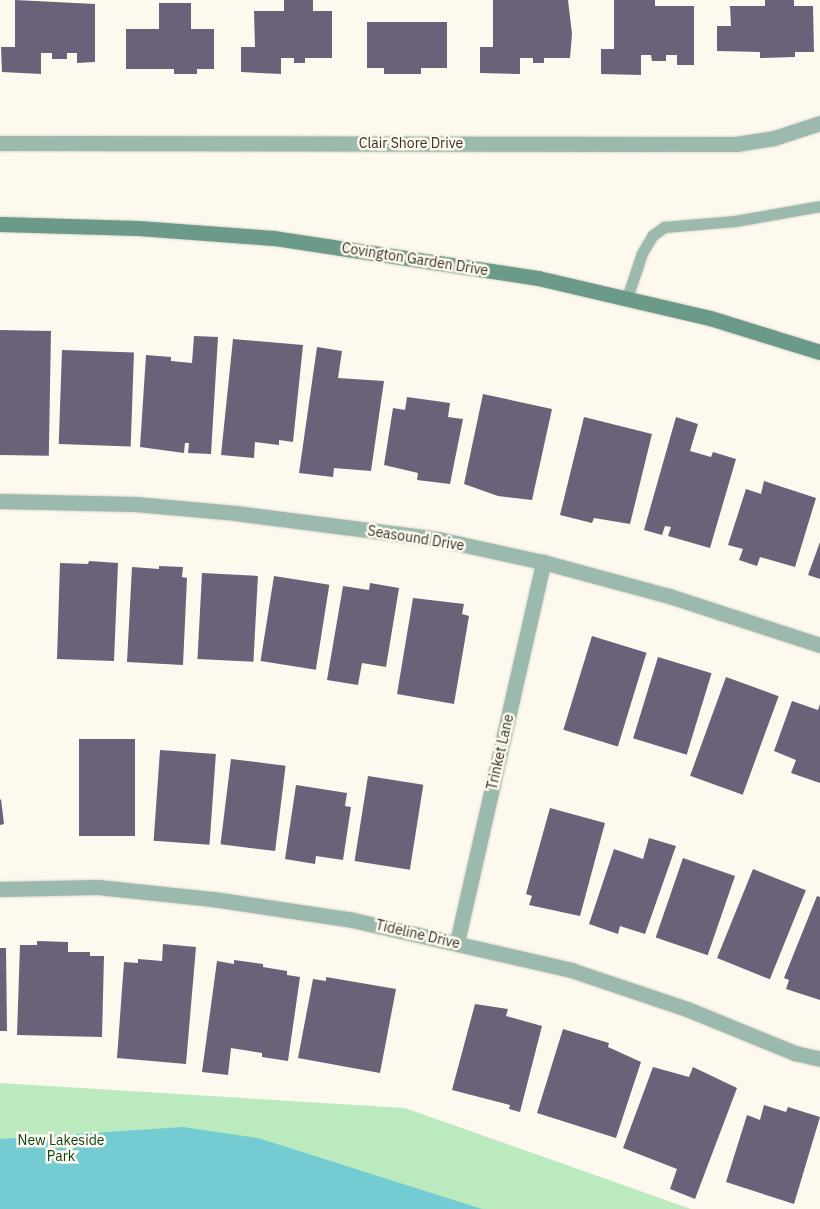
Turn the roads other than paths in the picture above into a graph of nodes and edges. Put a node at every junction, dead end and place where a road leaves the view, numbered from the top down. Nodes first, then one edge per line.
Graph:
1 (820, 123) edge
2 (0, 143) edge
3 (820, 206) edge
4 (0, 224) edge
5 (627, 298) junction
6 (820, 352) edge
7 (0, 501) edge
8 (543, 562) junction
9 (820, 645) edge
10 (0, 889) edge
11 (457, 942) junction
12 (820, 1059) edge

1 - 2 street, Clair Shore Drive
3 - 5 lane
4 - 5 street, Covington Garden Drive
5 - 6 street, Covington Garden Drive
7 - 8 street, Seasound Drive
8 - 9 street, Seasound Drive
8 - 11 street, Trinket Lane
10 - 11 street, Tideline Drive
11 - 12 street, Tideline Drive

